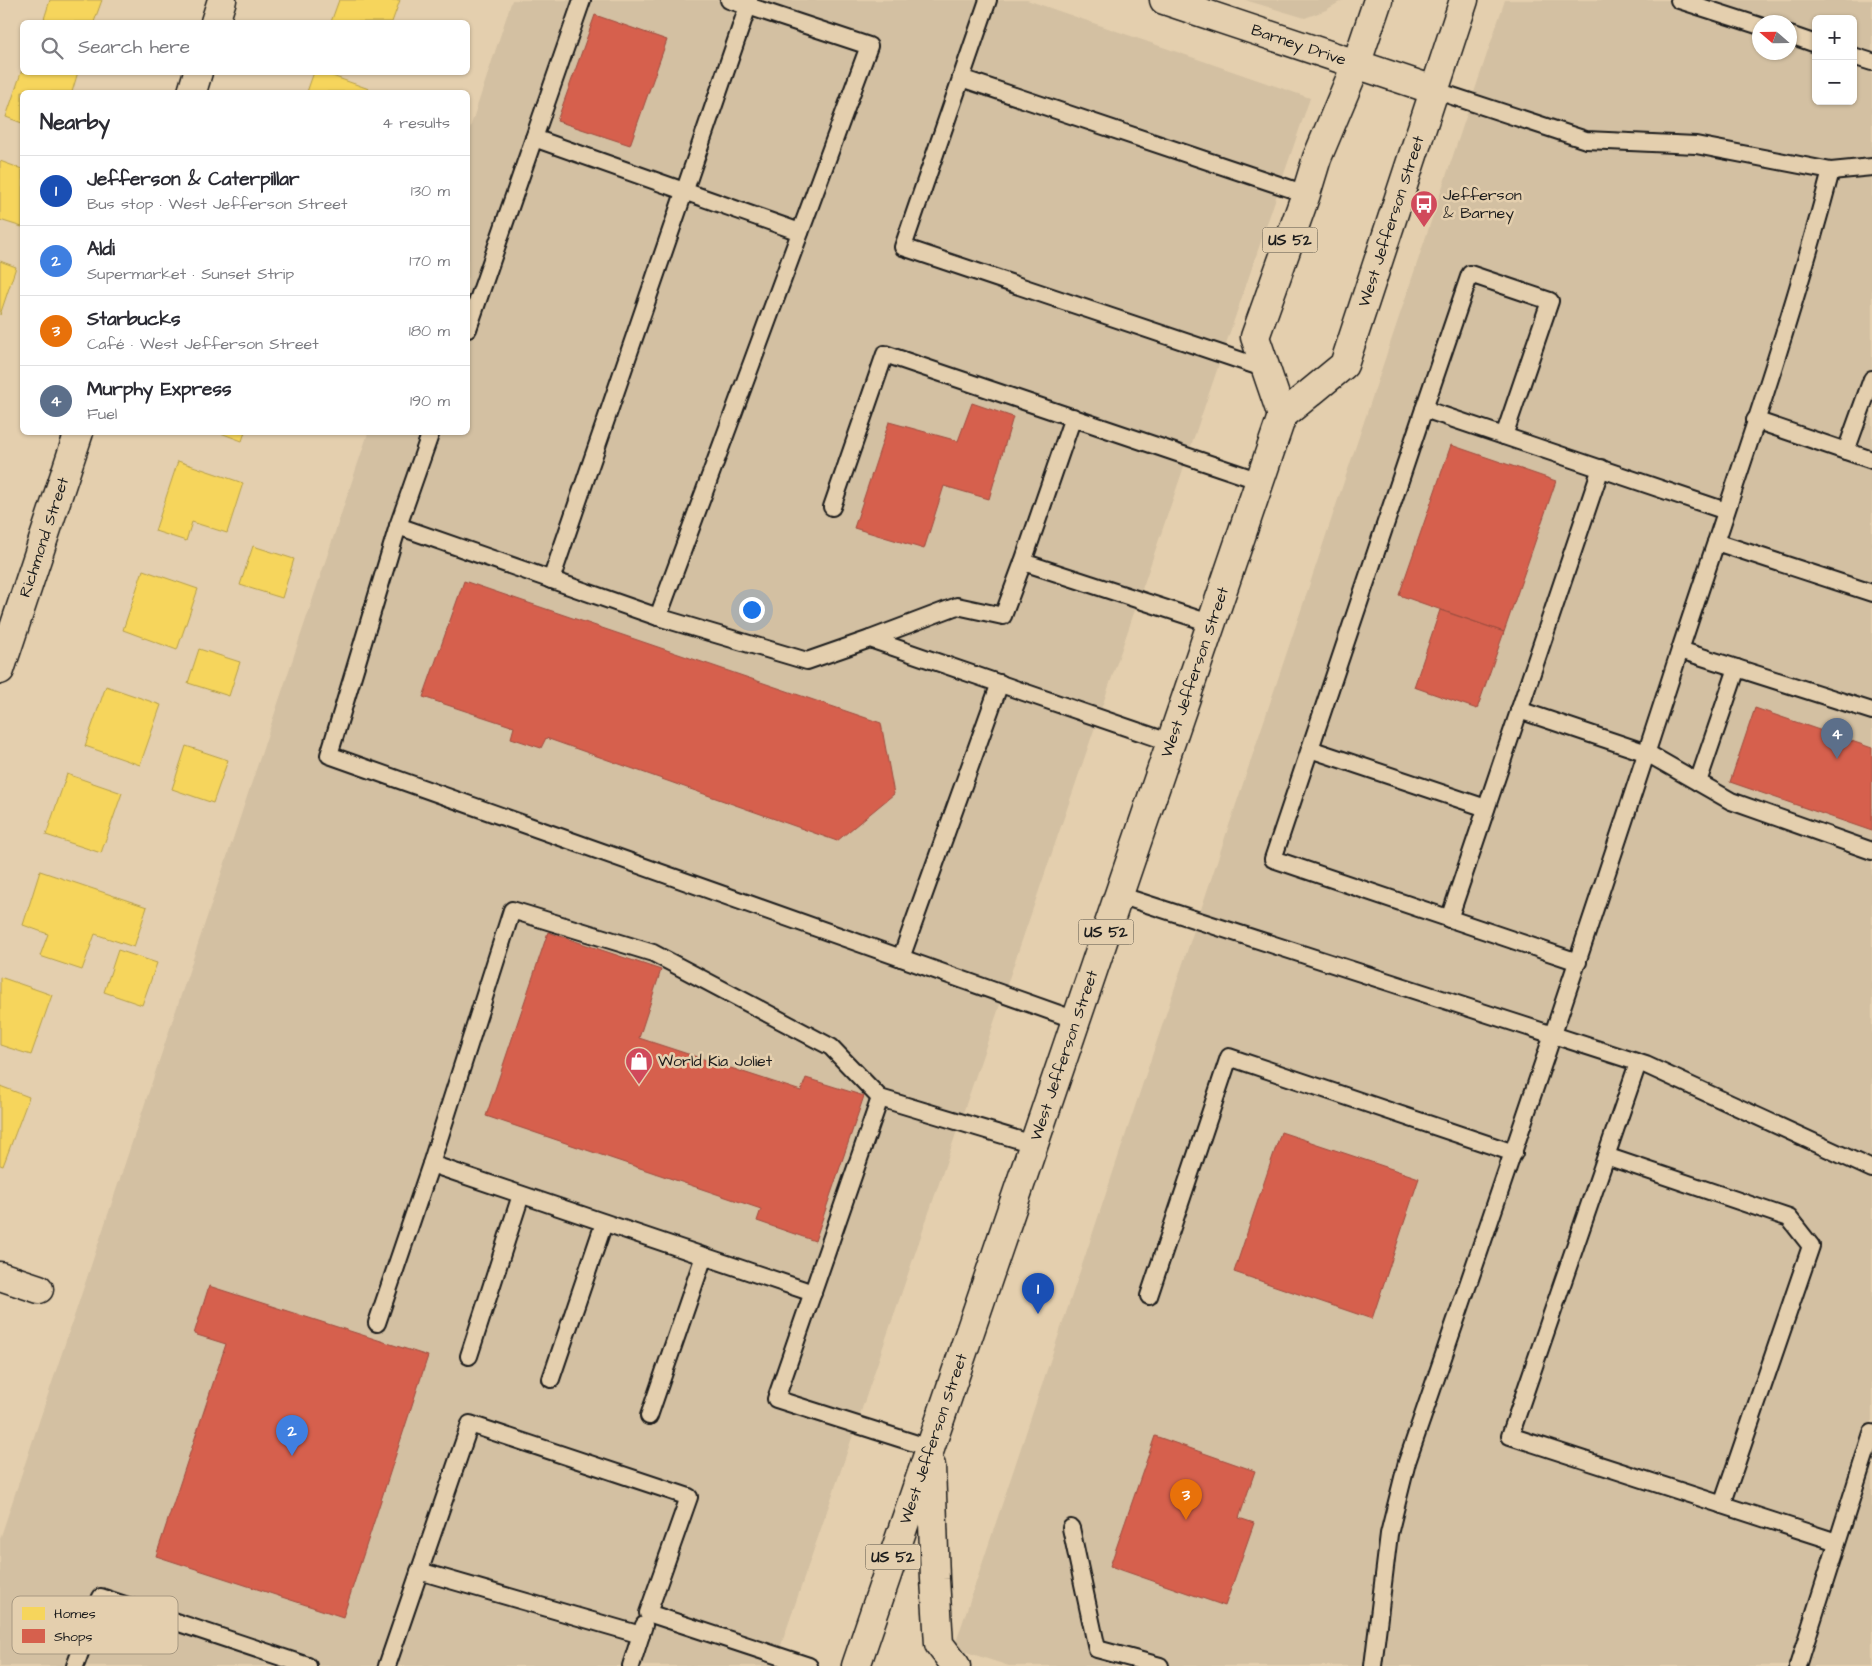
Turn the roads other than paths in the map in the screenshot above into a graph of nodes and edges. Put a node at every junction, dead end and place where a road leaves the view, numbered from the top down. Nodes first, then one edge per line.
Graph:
1 (222, 0) edge
2 (582, 0) edge
3 (729, 0) edge
4 (988, 0) edge
5 (1164, 0) edge
6 (1378, 0) edge
7 (1464, 0) edge
8 (1679, 0) edge
9 (749, 3) edge
10 (216, 20) edge
11 (1752, 23) edge
12 (1797, 37) edge
13 (1812, 43) edge
14 (1857, 57) edge
15 (1872, 62) edge
16 (1356, 64) junction
17 (197, 75) edge
18 (961, 78) junction
19 (193, 90) edge
20 (1434, 90) junction
21 (534, 138) junction
22 (1872, 167) edge
23 (1831, 171) junction
24 (683, 191) junction
25 (1306, 194) junction
26 (800, 232) junction
27 (470, 322) edge
28 (1266, 369) junction
29 (1872, 380) edge
30 (1424, 409) junction
31 (1282, 416) junction
32 (1073, 417) junction
33 (1755, 420) junction
34 (78, 435) edge
35 (430, 435) edge
36 (1504, 436) junction
37 (1846, 451) junction
38 (1872, 460) edge
39 (1601, 468) junction
40 (1260, 481) junction
41 (832, 507) dead end
42 (1726, 511) junction
43 (398, 526) junction
44 (1716, 542) junction
45 (1023, 562) junction
46 (551, 580) junction
47 (1872, 593) edge
48 (658, 617) junction
49 (1212, 624) junction
50 (870, 639) junction
51 (1680, 650) junction
52 (1737, 668) junction
53 (0, 670) edge
54 (1000, 684) junction
55 (1519, 710) junction
56 (1872, 710) edge
57 (1172, 743) junction
58 (1310, 749) junction
59 (1647, 753) junction
60 (1698, 782) junction
61 (1486, 808) junction
62 (1872, 851) edge
63 (1119, 895) junction
64 (1449, 919) junction
65 (901, 958) junction
66 (1578, 962) junction
67 (1076, 1020) junction
68 (1553, 1036) junction
69 (1638, 1063) junction
70 (880, 1098) junction
71 (1033, 1144) junction
72 (1514, 1153) junction
73 (1606, 1156) junction
74 (431, 1164) junction
75 (1872, 1169) edge
76 (521, 1195) junction
77 (604, 1223) junction
78 (704, 1256) junction
79 (0, 1276) edge
80 (39, 1289) dead end
81 (813, 1293) junction
82 (1149, 1296) dead end
83 (377, 1323) dead end
84 (469, 1356) dead end
85 (551, 1379) dead end
86 (649, 1416) dead end
87 (1872, 1433) edge
88 (930, 1448) junction
89 (1722, 1504) junction
90 (1071, 1528) dead end
91 (1837, 1542) junction
92 (419, 1572) junction
93 (648, 1612) junction
94 (178, 1623) edge
95 (641, 1634) junction
96 (80, 1654) edge
97 (75, 1666) edge
98 (308, 1666) edge
99 (387, 1666) edge
100 (630, 1666) edge
101 (809, 1666) edge
102 (856, 1666) edge
103 (956, 1666) edge
104 (1160, 1666) edge
105 (1373, 1666) edge
106 (1798, 1666) edge

1 - 10 main road
2 - 21 lane
3 - 9 lane
4 - 18 lane
5 - 16 main road, Barney Drive
6 - 16 main road, US 52
7 - 20 main road, West Jefferson Street
8 - 11 lane
9 - 24 lane
9 - 26 lane
12 - 13 lane
14 - 15 lane
16 - 20 main road, Barney Drive
16 - 25 main road, US 52
17 - 19 main road
18 - 25 lane
18 - 28 lane
20 - 23 lane
20 - 31 main road, West Jefferson Street
21 - 24 lane
21 - 27 lane
22 - 23 lane
23 - 33 lane
24 - 26 lane
24 - 46 lane
25 - 28 main road, US 52
26 - 48 lane
28 - 31 main road, US 52
29 - 37 lane
30 - 36 lane
30 - 36 lane
30 - 58 lane
31 - 40 main road, West Jefferson Street / US 52
32 - 40 lane
32 - 41 lane
32 - 45 lane
33 - 37 lane
33 - 42 lane
34 - 53 main road, Richmond Street
35 - 43 lane
36 - 39 lane
37 - 38 lane
39 - 42 lane
39 - 55 lane
40 - 49 main road, West Jefferson Street / US 52
42 - 44 lane
43 - 46 lane
43 - 65 lane
44 - 47 lane
44 - 51 lane
45 - 49 lane
45 - 50 lane
46 - 48 lane
48 - 50 lane
49 - 57 main road, West Jefferson Street / US 52
50 - 54 lane
51 - 52 lane
51 - 59 lane
52 - 56 lane
52 - 60 lane
54 - 57 lane
54 - 65 lane
55 - 59 lane
55 - 61 lane
57 - 63 main road, West Jefferson Street / US 52
58 - 61 lane
58 - 64 lane
59 - 60 lane
59 - 66 lane
60 - 62 lane
61 - 64 lane
63 - 67 main road, West Jefferson Street / US 52
63 - 68 lane
64 - 66 lane
65 - 67 lane
66 - 68 lane
67 - 71 main road, West Jefferson Street / US 52
68 - 69 lane
68 - 72 lane
69 - 73 lane
69 - 75 lane
70 - 71 lane
70 - 74 lane
70 - 81 lane
71 - 88 main road, West Jefferson Street / US 52
72 - 82 lane
72 - 105 lane
73 - 89 lane
73 - 89 lane
74 - 76 lane
74 - 83 lane
76 - 77 lane
76 - 84 lane
77 - 78 lane
77 - 85 lane
78 - 81 lane
78 - 86 lane
79 - 80 main road
81 - 88 lane
87 - 91 lane
88 - 102 main road, West Jefferson Street / US 52
88 - 103 main road
89 - 91 lane
90 - 104 lane
91 - 106 lane
92 - 93 lane
92 - 95 lane
92 - 99 lane
93 - 95 lane
93 - 101 lane
94 - 98 lane
95 - 100 lane
96 - 97 lane

